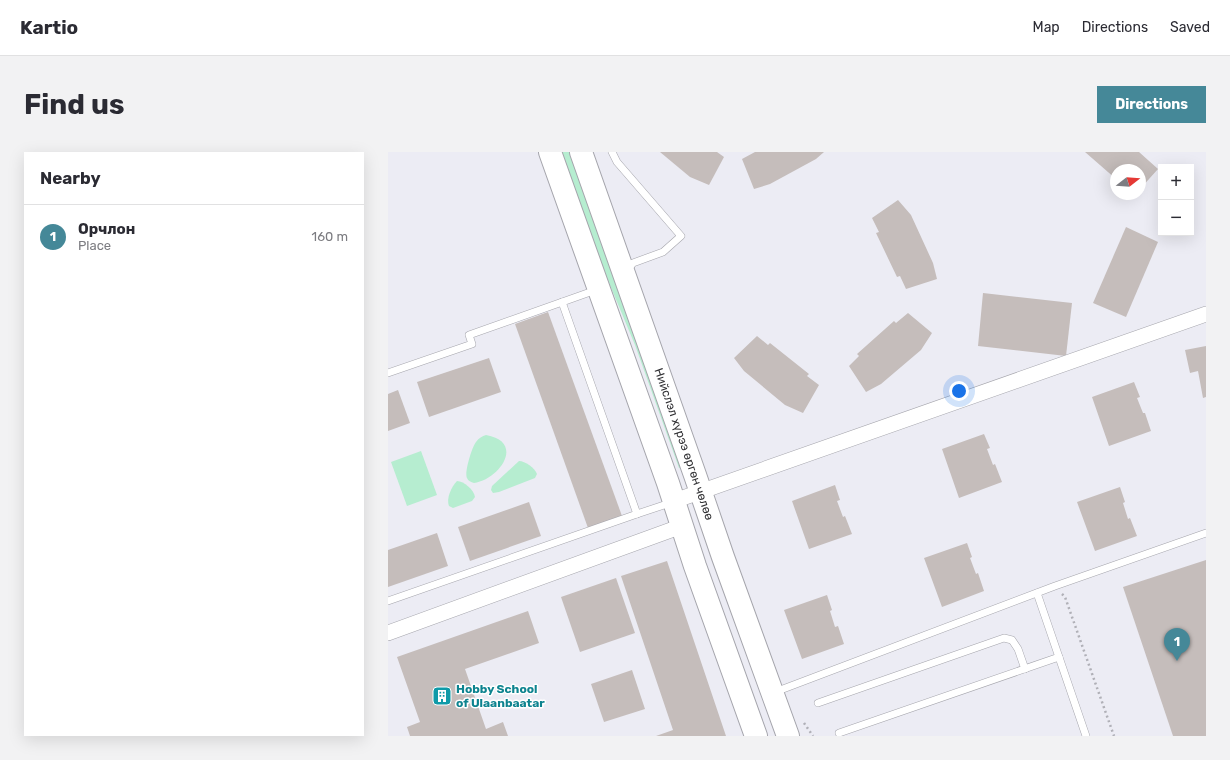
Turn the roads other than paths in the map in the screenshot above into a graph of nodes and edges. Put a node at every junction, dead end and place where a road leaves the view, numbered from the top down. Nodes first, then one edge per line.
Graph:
1 (550, 152) edge
2 (581, 152) edge
3 (612, 152) edge
4 (625, 277) junction
5 (598, 289) junction
6 (562, 302) junction
7 (1206, 314) edge
8 (388, 373) edge
9 (701, 492) junction
10 (674, 501) junction
11 (638, 514) junction
12 (709, 517) junction
13 (682, 526) junction
14 (1206, 533) edge
15 (1037, 592) junction
16 (388, 601) edge
17 (388, 633) edge
18 (1059, 657) junction
19 (1025, 669) junction
20 (773, 692) junction
21 (818, 703) dead end
22 (839, 733) dead end
23 (756, 736) edge
24 (788, 736) edge
25 (1086, 736) edge

1 - 5 main road
2 - 4 main road, Нийслэл хүрээ өргөн чөлөө
3 - 4 lane
4 - 9 main road, Нийслэл хүрээ өргөн чөлөө
5 - 6 lane
5 - 10 main road
6 - 8 lane
6 - 11 lane
7 - 9 street
9 - 10 street
9 - 12 main road, Нийслэл хүрээ өргөн чөлөө
10 - 11 lane
10 - 13 main road
11 - 16 lane
12 - 13 main road
12 - 20 main road, Нийслэл хүрээ өргөн чөлөө
13 - 17 street
13 - 23 main road
14 - 15 lane
15 - 18 lane
15 - 20 lane
18 - 19 lane
18 - 25 lane
19 - 21 lane
19 - 22 lane
20 - 24 main road, Нийслэл хүрээ өргөн чөлөө

